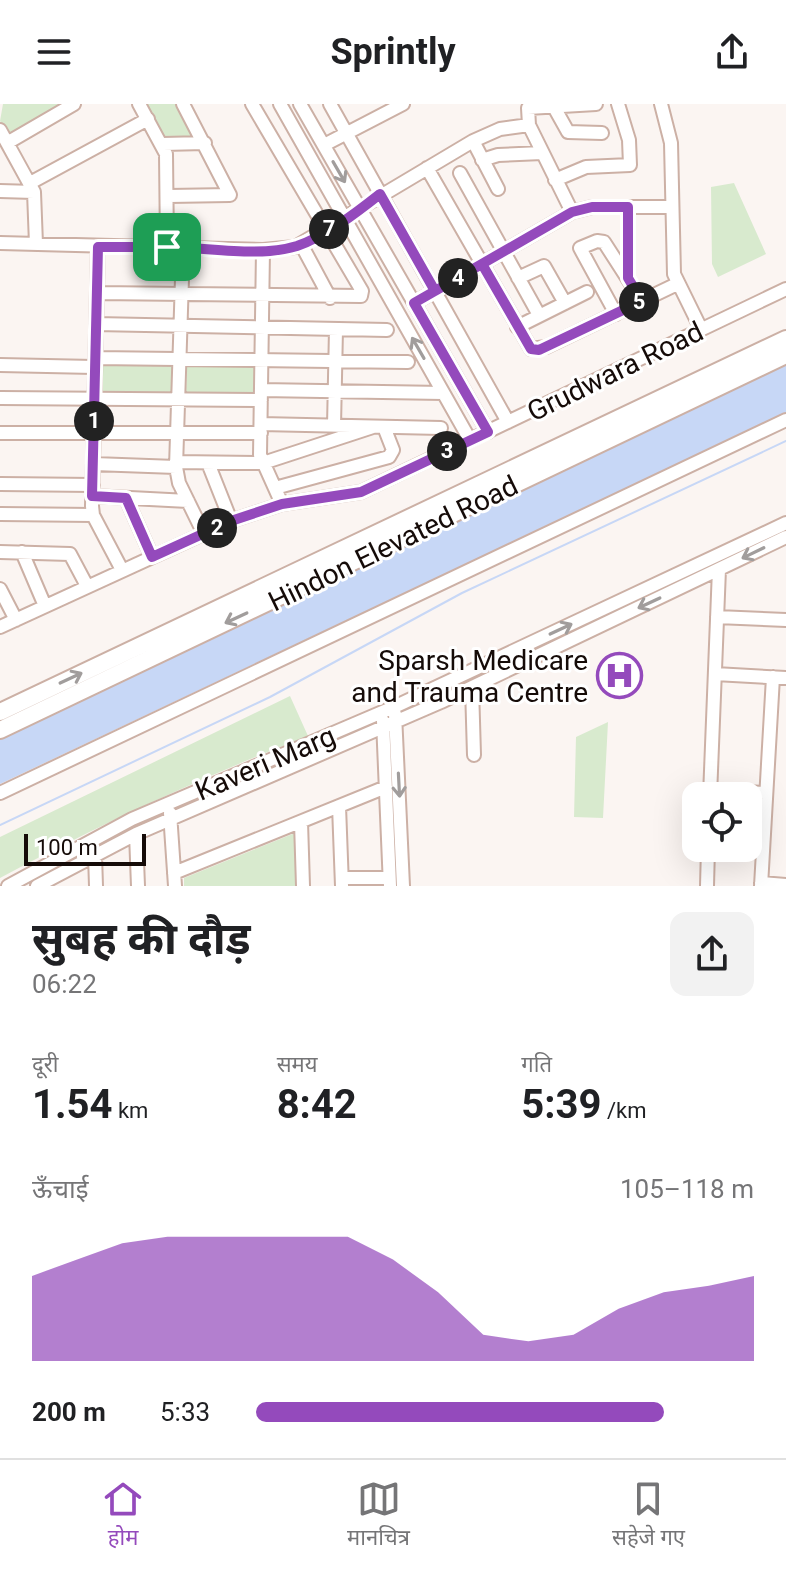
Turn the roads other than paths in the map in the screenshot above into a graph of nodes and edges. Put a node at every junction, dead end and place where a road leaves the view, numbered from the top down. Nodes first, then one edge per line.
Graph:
1 (74, 104) edge
2 (139, 104) edge
3 (252, 104) edge
4 (280, 104) edge
5 (300, 104) edge
6 (330, 104) edge
7 (596, 104) edge
8 (618, 104) edge
9 (661, 104) edge
10 (188, 106) edge
11 (395, 106) edge
12 (528, 106) edge
13 (554, 107) junction
14 (148, 119) junction
15 (529, 125) junction
16 (0, 130) edge
17 (602, 133) dead end
18 (347, 134) junction
19 (473, 141) junction
20 (7, 143) junction
21 (205, 143) junction
22 (163, 144) junction
23 (324, 145) junction
24 (542, 153) junction
25 (482, 160) junction
26 (427, 168) junction
27 (460, 173) dead end
28 (555, 180) junction
29 (32, 188) junction
30 (498, 189) dead end
31 (0, 191) edge
32 (380, 194) junction
33 (169, 196) junction
34 (628, 207) junction
35 (670, 207) junction
36 (360, 210) junction
37 (572, 212) junction
38 (345, 219) junction
39 (324, 231) junction
40 (0, 243) edge
41 (36, 244) junction
42 (301, 244) junction
43 (98, 247) junction
44 (167, 247) junction
45 (183, 247) junction
46 (263, 250) junction
47 (504, 251) junction
48 (482, 264) junction
49 (518, 278) junction
50 (628, 278) junction
51 (677, 284) junction
52 (786, 289) edge
53 (435, 291) junction
54 (587, 292) dead end
55 (97, 293) junction
56 (181, 296) junction
57 (264, 298) junction
58 (330, 298) junction
59 (642, 301) junction
60 (414, 303) junction
61 (565, 303) junction
62 (616, 314) junction
63 (539, 315) junction
64 (96, 324) junction
65 (180, 326) junction
66 (517, 327) junction
67 (263, 328) junction
68 (336, 329) junction
69 (701, 329) junction
70 (387, 330) dead end
71 (786, 339) edge
72 (786, 355) edge
73 (179, 360) junction
74 (262, 361) junction
75 (336, 361) junction
76 (408, 362) dead end
77 (95, 363) junction
78 (0, 365) edge
79 (335, 392) junction
80 (443, 393) junction
81 (261, 395) junction
82 (0, 398) edge
83 (94, 399) junction
84 (176, 399) junction
85 (786, 420) edge
86 (508, 422) junction
87 (334, 426) junction
88 (378, 427) junction
89 (441, 428) dead end
90 (261, 429) junction
91 (488, 432) junction
92 (0, 433) edge
93 (95, 433) junction
94 (175, 433) junction
95 (470, 440) junction
96 (208, 463) junction
97 (263, 463) junction
98 (94, 464) junction
99 (176, 464) junction
100 (0, 484) edge
101 (275, 488) junction
102 (93, 490) junction
103 (126, 498) junction
104 (188, 501) junction
105 (282, 504) junction
106 (0, 514) edge
107 (93, 515) junction
108 (231, 521) junction
109 (786, 523) edge
110 (204, 534) junction
111 (782, 539) edge
112 (0, 552) edge
113 (22, 552) junction
114 (786, 554) edge
115 (152, 557) junction
116 (719, 569) junction
117 (122, 570) junction
118 (87, 586) junction
119 (0, 589) edge
120 (45, 606) junction
121 (717, 617) junction
122 (16, 620) junction
123 (786, 620) edge
124 (0, 627) edge
125 (715, 674) junction
126 (779, 677) edge
127 (472, 687) junction
128 (388, 710) junction
129 (0, 712) edge
130 (390, 724) junction
131 (0, 730) edge
132 (474, 755) dead end
133 (710, 782) edge
134 (386, 787) junction
135 (0, 793) edge
136 (762, 793) edge
137 (766, 793) junction
138 (169, 804) junction
139 (339, 806) junction
140 (170, 818) junction
141 (301, 822) junction
142 (136, 834) junction
143 (95, 855) junction
144 (708, 862) edge
145 (174, 879) edge
146 (51, 882) edge
147 (342, 882) edge
148 (389, 882) edge
149 (761, 885) edge
150 (786, 885) edge
151 (8, 886) edge
152 (37, 886) edge
153 (96, 886) edge
154 (138, 886) edge
155 (303, 886) edge
156 (403, 886) edge
157 (707, 886) edge

1 - 20 street
2 - 14 street
3 - 39 street
4 - 38 street
5 - 23 street
6 - 18 street
7 - 13 street
8 - 28 street
9 - 35 street
10 - 21 street
11 - 18 street
12 - 13 street
12 - 15 street
13 - 17 street
14 - 22 street
14 - 29 street
15 - 19 street
15 - 24 street
16 - 20 street
18 - 23 street
18 - 32 street
19 - 25 street
19 - 26 street
20 - 29 street
21 - 22 street
21 - 33 street
22 - 33 street
23 -> 36 street
24 - 25 street
24 - 28 street
25 - 30 street
26 - 32 street
26 - 48 street
27 - 47 street
28 - 37 street
29 - 31 street
29 - 41 street
32 - 36 street
32 - 53 street
33 - 44 street
34 - 35 street
34 - 37 street
34 - 50 street
35 - 51 street
36 - 38 street
36 - 60 street
37 - 47 street
38 - 39 street
80 -> 38 street
39 - 42 street
39 - 58 street
40 - 41 street
41 - 43 street
42 - 46 street
42 - 58 street
43 - 44 street
43 - 55 street
44 - 45 street
45 - 46 street
45 - 56 street
46 - 57 street
47 - 48 street
47 - 49 street
48 - 53 street
48 - 66 street
49 - 61 street
49 - 63 street
50 - 59 street
50 - 62 street
51 - 59 street
51 - 69 street
52 - 69 street, Grudwara Road
53 - 60 street
53 - 86 street
54 - 61 street
55 - 56 street
55 - 64 street
56 - 57 street
56 - 65 street
57 - 58 street
57 - 67 street
59 - 62 street
60 - 91 street
61 - 63 street
62 - 66 street
63 - 66 street
64 - 65 street
64 - 77 street
65 - 67 street
65 - 73 street
67 - 68 street
67 - 74 street
68 - 70 street
68 - 75 street
69 - 86 street, Grudwara Road
129 -> 71 highway, Hindon Elevated Road
72 -> 131 highway, Hindon Elevated Road
73 - 74 street
73 - 77 street
73 - 84 street
74 - 75 street
74 - 81 street
75 - 76 street
75 - 79 street
77 - 78 street
77 - 83 street
79 - 80 street
79 - 81 street
79 - 87 street
80 - 95 street
81 - 84 street
81 - 90 street
82 - 83 street
83 - 84 street
83 - 93 street
84 - 94 street
85 - 135 street
86 - 91 street, Grudwara Road
87 - 88 street
87 - 90 street
88 - 89 street
88 - 97 street
88 - 101 street
90 - 94 street
90 - 97 street
91 - 95 street, Grudwara Road
92 - 93 street
93 - 94 street
93 - 98 street
94 - 99 street
95 - 105 street, Grudwara Road
96 - 97 street
96 - 99 street
96 - 108 street
97 - 101 street
98 - 99 street
98 - 102 street
99 - 104 street
100 - 102 street
101 - 105 street
102 - 103 street
102 - 107 street
103 - 104 street
103 - 115 street
104 - 110 street
105 - 108 street, Grudwara Road
106 - 107 street
107 - 117 street
108 - 110 street, Grudwara Road
128 -> 109 street, Kaveri Marg
110 - 115 street, Grudwara Road
111 - 114 street
111 -> 116 street, Kaveri Marg
112 - 113 street
113 - 118 street
113 - 120 street
115 - 117 street, Grudwara Road
116 - 121 street
116 -> 127 street, Kaveri Marg
117 - 118 street, Grudwara Road
118 - 120 street, Grudwara Road
119 - 122 street
120 - 122 street, Grudwara Road
121 - 123 street
121 - 125 street
122 - 124 street, Grudwara Road
125 - 126 street
125 - 133 street
126 - 137 street
127 - 130 street, Kaveri Marg
127 - 132 street
128 - 130 street
128 - 138 street, Kaveri Marg
130 - 134 street
130 - 140 street, Kaveri Marg
130 -> 156 street
134 - 139 street
134 - 148 street
136 - 137 street
137 - 149 street
138 - 140 street
138 - 151 street, Kaveri Marg
139 - 141 street
139 - 147 street
140 - 142 street, Kaveri Marg
140 - 145 street
141 - 145 street
141 - 155 street
142 - 143 street, Kaveri Marg
142 - 154 street
143 - 146 street, Kaveri Marg
143 - 153 street
144 - 157 street
146 - 152 street, Kaveri Marg
147 - 148 street
149 - 150 street

